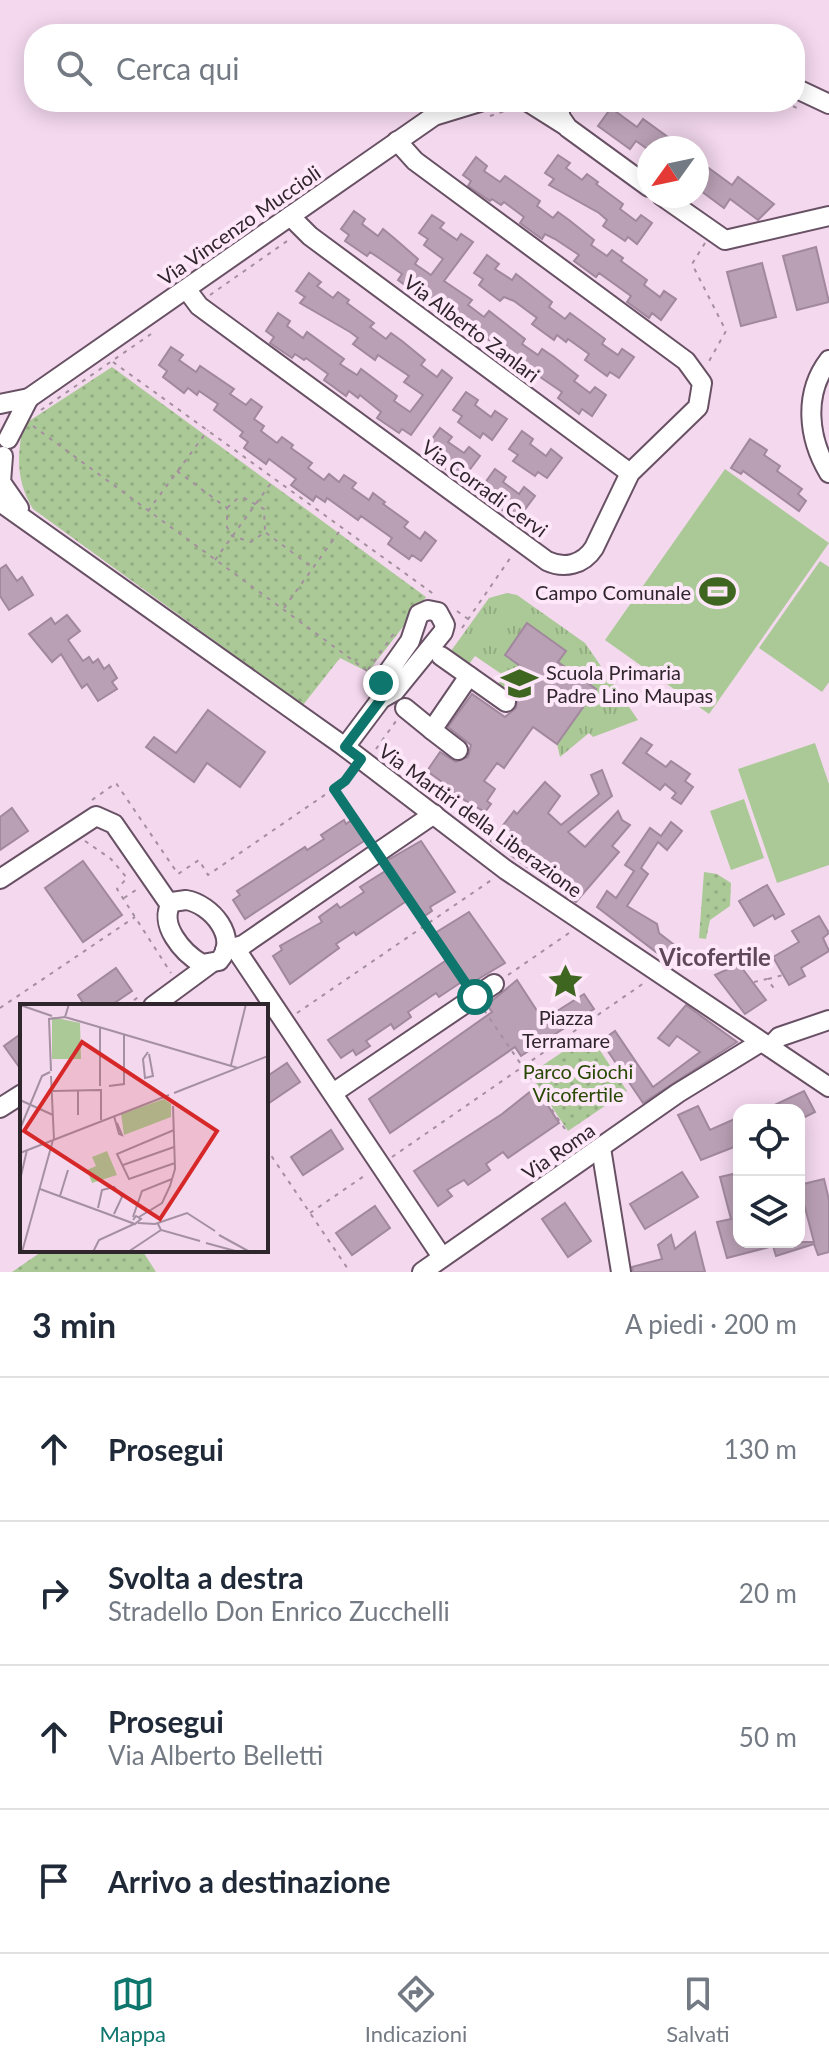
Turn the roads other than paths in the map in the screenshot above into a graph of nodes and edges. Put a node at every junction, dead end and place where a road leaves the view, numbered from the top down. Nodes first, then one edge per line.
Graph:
1 (805, 93) edge
2 (829, 104) edge
3 (463, 112) edge
4 (538, 112) edge
5 (560, 112) edge
6 (568, 128) junction
7 (397, 141) junction
8 (637, 178) edge
9 (679, 208) edge
10 (290, 216) junction
11 (829, 216) edge
12 (187, 290) junction
13 (829, 360) edge
14 (0, 404) edge
15 (34, 405) junction
16 (0, 415) edge
17 (4, 452) edge
18 (630, 473) junction
19 (829, 473) edge
20 (0, 502) edge
21 (34, 526) junction
22 (441, 656) dead end
23 (469, 676) junction
24 (381, 690) road end
25 (506, 702) dead end
26 (405, 708) dead end
27 (432, 730) junction
28 (345, 747) junction
29 (458, 750) dead end
30 (434, 814) junction
31 (0, 879) edge
32 (170, 905) junction
33 (230, 949) junction
34 (210, 964) junction
35 (494, 984) road end
36 (151, 998) edge
37 (829, 1020) edge
38 (766, 1044) junction
39 (829, 1087) edge
40 (333, 1093) junction
41 (20, 1095) edge
42 (0, 1108) edge
43 (601, 1148) junction
44 (442, 1257) junction
45 (422, 1272) edge
46 (621, 1272) edge

1 - 2 street
3 - 7 street, Via Vincenzo Muccioli
4 - 6 street
5 - 6 street
6 - 8 street
7 - 10 street, Via Vincenzo Muccioli
7 - 18 street, Via Corradi Cervi
9 - 11 street
10 - 12 street, Via Vincenzo Muccioli
10 - 18 street, Via Alberto Zanlari
12 - 15 street, Via Vincenzo Muccioli
12 - 18 street, Via Corradi Cervi
13 - 19 street
14 - 15 street
15 - 17 street
16 - 17 street, Via Martiri della Liberazione
17 - 21 street, Via Martiri della Liberazione
20 - 21 street, Via Martiri della Liberazione
21 - 28 street, Via Martiri della Liberazione
22 - 23 street
23 - 25 street
23 - 27 street
24 - 28 street
26 - 27 street
27 - 29 street
28 - 30 street, Via Martiri della Liberazione
30 - 33 street
30 - 38 street, Via Martiri della Liberazione
31 - 32 street
32 - 33 street
32 - 34 street
33 - 34 street
33 - 40 street
34 - 36 street
35 - 40 street
37 - 38 street, Via Roma
38 - 39 street, Via Martiri della Liberazione
38 - 43 street, Via Roma
40 - 44 street
41 - 42 street
43 - 44 street, Via Roma
43 - 46 street
44 - 45 street, Via Roma

